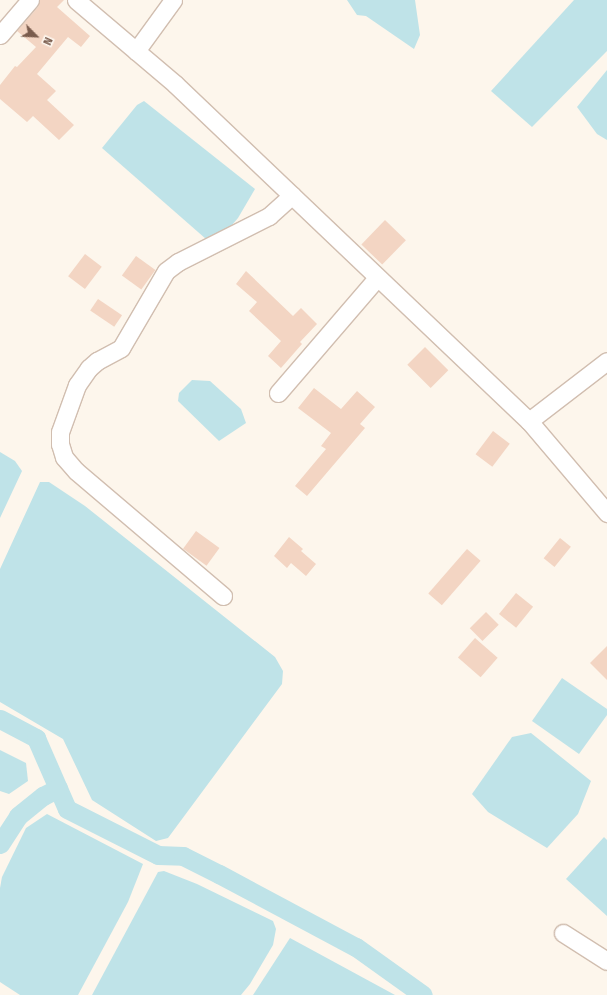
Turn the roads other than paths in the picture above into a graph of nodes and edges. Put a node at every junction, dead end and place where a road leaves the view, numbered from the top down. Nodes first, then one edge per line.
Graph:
1 (30, 0) edge
2 (76, 0) edge
3 (173, 0) edge
4 (0, 35) edge
5 (136, 52) junction
6 (292, 195) junction
7 (377, 278) junction
8 (607, 361) edge
9 (278, 393) dead end
10 (530, 421) junction
11 (607, 513) edge
12 (223, 596) dead end
13 (563, 933) dead end
14 (607, 961) edge

1 - 4 street
2 - 5 street
3 - 5 street
5 - 6 street
6 - 7 street
6 - 12 street
7 - 9 street
7 - 10 street
8 - 10 street
10 - 11 street
13 - 14 street

